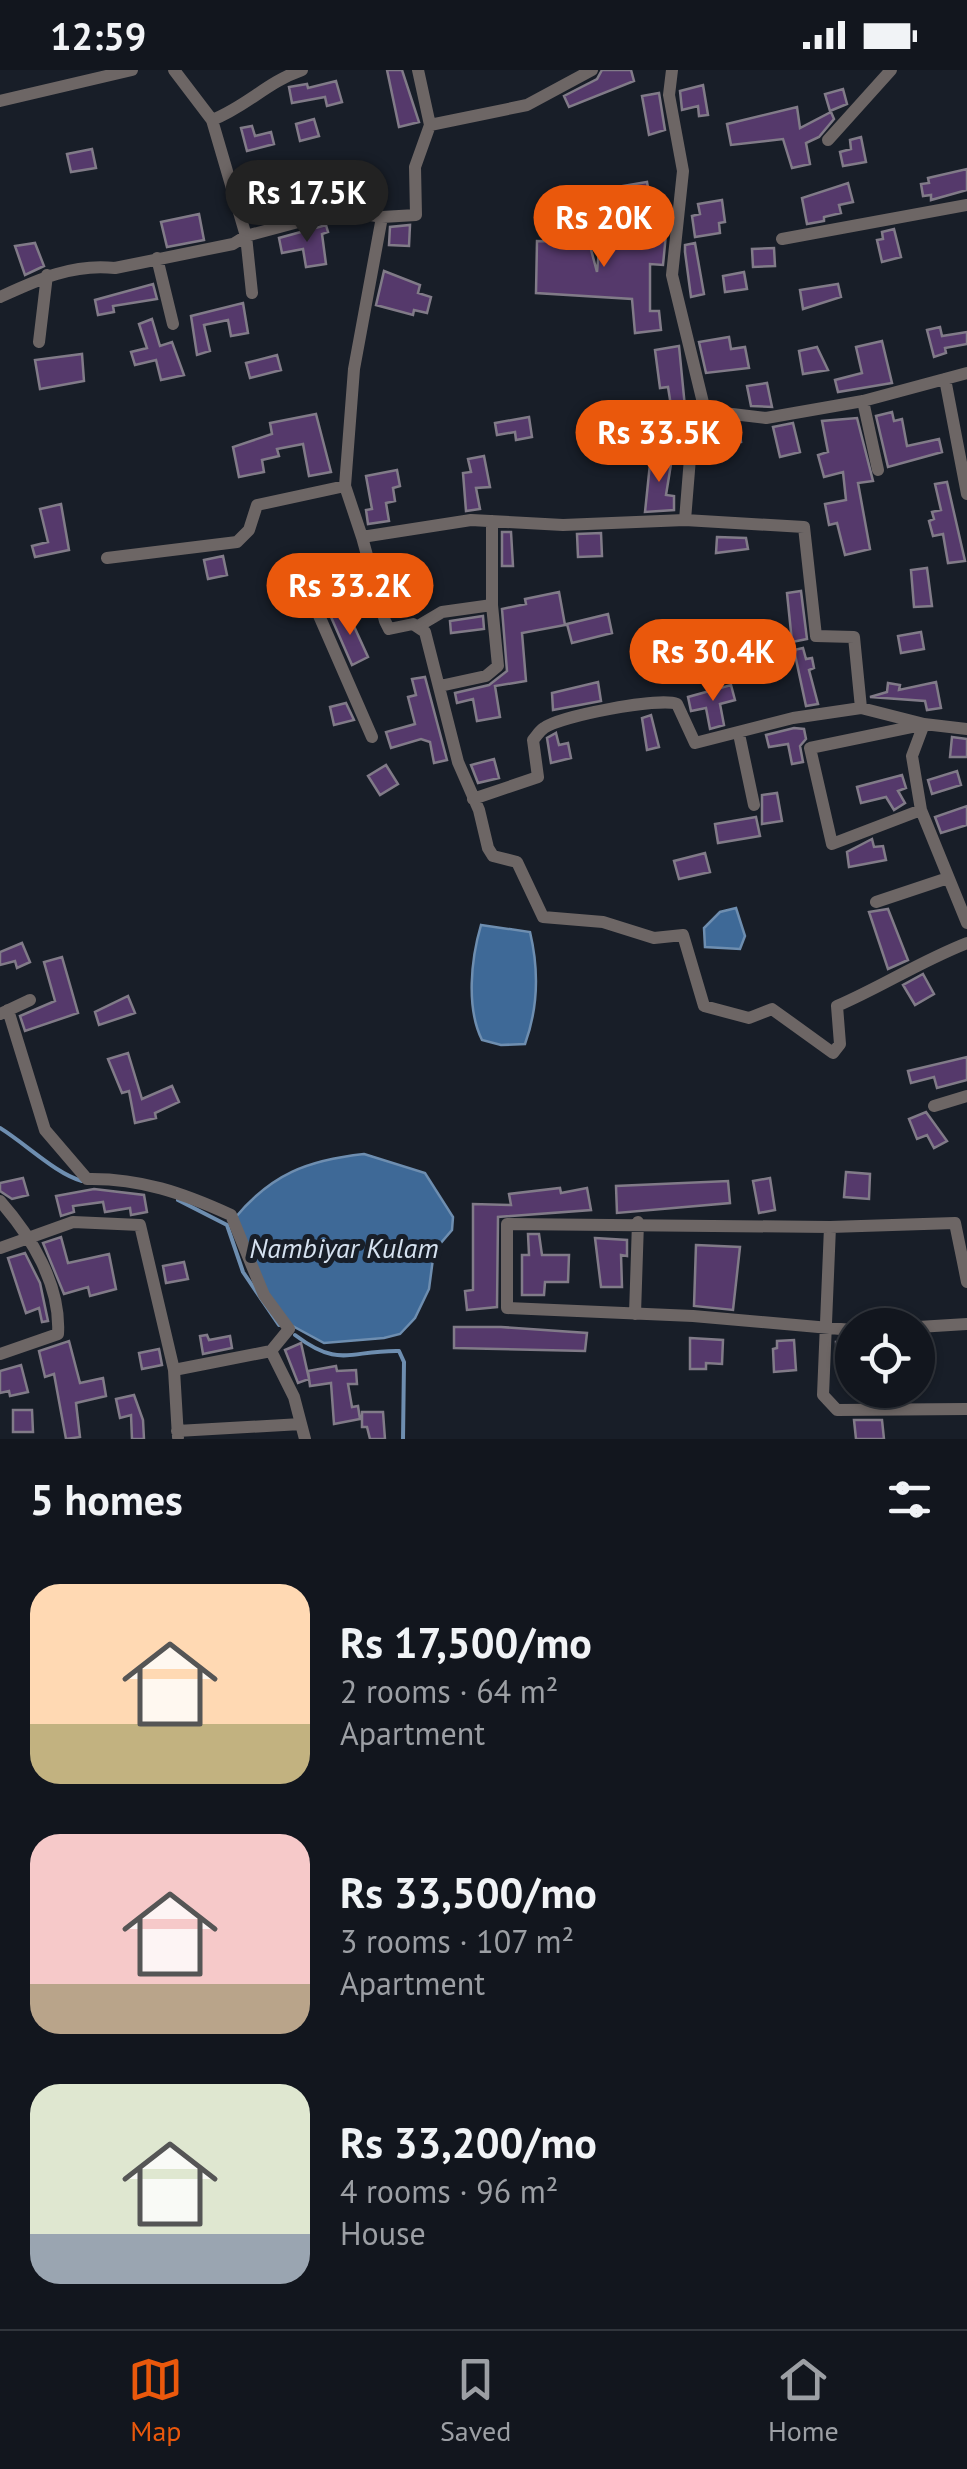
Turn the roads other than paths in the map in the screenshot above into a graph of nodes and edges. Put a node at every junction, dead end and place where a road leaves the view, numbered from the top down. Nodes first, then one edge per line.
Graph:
1 (132, 70) edge
2 (174, 70) edge
3 (302, 70) edge
4 (418, 70) edge
5 (592, 70) edge
6 (672, 70) edge
7 (891, 70) edge
8 (0, 101) edge
9 (212, 120) junction
10 (430, 124) junction
11 (828, 140) dead end
12 (967, 205) edge
13 (382, 217) junction
14 (246, 236) junction
15 (782, 239) dead end
16 (157, 258) junction
17 (47, 275) junction
18 (252, 293) dead end
19 (0, 297) edge
20 (173, 324) dead end
21 (40, 342) dead end
22 (967, 373) edge
23 (945, 379) junction
24 (864, 400) junction
25 (707, 410) junction
26 (878, 470) dead end
27 (345, 486) junction
28 (967, 494) edge
29 (685, 520) junction
30 (492, 521) junction
31 (368, 536) junction
32 (107, 558) dead end
33 (377, 591) junction
34 (492, 605) junction
35 (420, 625) junction
36 (440, 686) junction
37 (861, 708) junction
38 (924, 724) junction
39 (967, 729) edge
40 (739, 734) junction
41 (372, 737) dead end
42 (473, 799) junction
43 (754, 805) dead end
44 (921, 810) junction
45 (948, 878) junction
46 (876, 902) dead end
47 (967, 923) edge
48 (967, 943) edge
49 (30, 1000) dead end
50 (4, 1012) edge
51 (967, 1096) edge
52 (934, 1106) dead end
53 (0, 1202) edge
54 (638, 1222) junction
55 (830, 1226) junction
56 (30, 1236) junction
57 (0, 1248) edge
58 (965, 1262) edge
59 (967, 1282) edge
60 (635, 1314) junction
61 (967, 1324) edge
62 (935, 1326) edge
63 (826, 1331) junction
64 (835, 1331) edge
65 (272, 1351) junction
66 (0, 1354) edge
67 (174, 1370) junction
68 (967, 1409) edge
69 (302, 1424) junction
70 (178, 1435) edge
71 (306, 1439) edge

1 - 8 street
2 - 9 street
3 - 9 street
4 - 10 street
5 - 10 street
6 - 25 street
7 - 11 street
9 - 14 street
10 - 13 street
12 - 15 street
13 - 14 street
13 - 27 street
14 - 16 street
14 - 18 street
16 - 17 street
16 - 20 street
17 - 19 street
17 - 21 street
22 - 23 street
23 - 24 street
23 - 28 street
24 - 25 street
24 - 26 street
25 - 29 street
27 - 31 street
27 - 32 street
29 - 30 street
29 - 37 street
30 - 31 street
30 - 34 street
31 - 33 street
33 - 35 street
33 - 41 street
34 - 35 street
34 - 36 street
35 - 36 street
36 - 42 street
37 - 38 street
37 - 40 street
38 - 39 street
38 - 44 street
38 - 44 street
40 - 42 street
40 - 43 street
42 - 48 street
44 - 45 street
45 - 46 street
45 - 47 street
49 - 50 street
50 - 65 street
51 - 52 street
53 - 56 street
54 - 55 street
54 - 60 street
54 - 60 street
55 - 58 street
55 - 63 street
56 - 57 street
56 - 66 street
56 - 67 street
58 - 59 street
60 - 63 street
61 - 62 street
63 - 64 street
63 - 68 street
65 - 67 street
65 - 69 street
67 - 70 street
69 - 70 street
69 - 71 street

